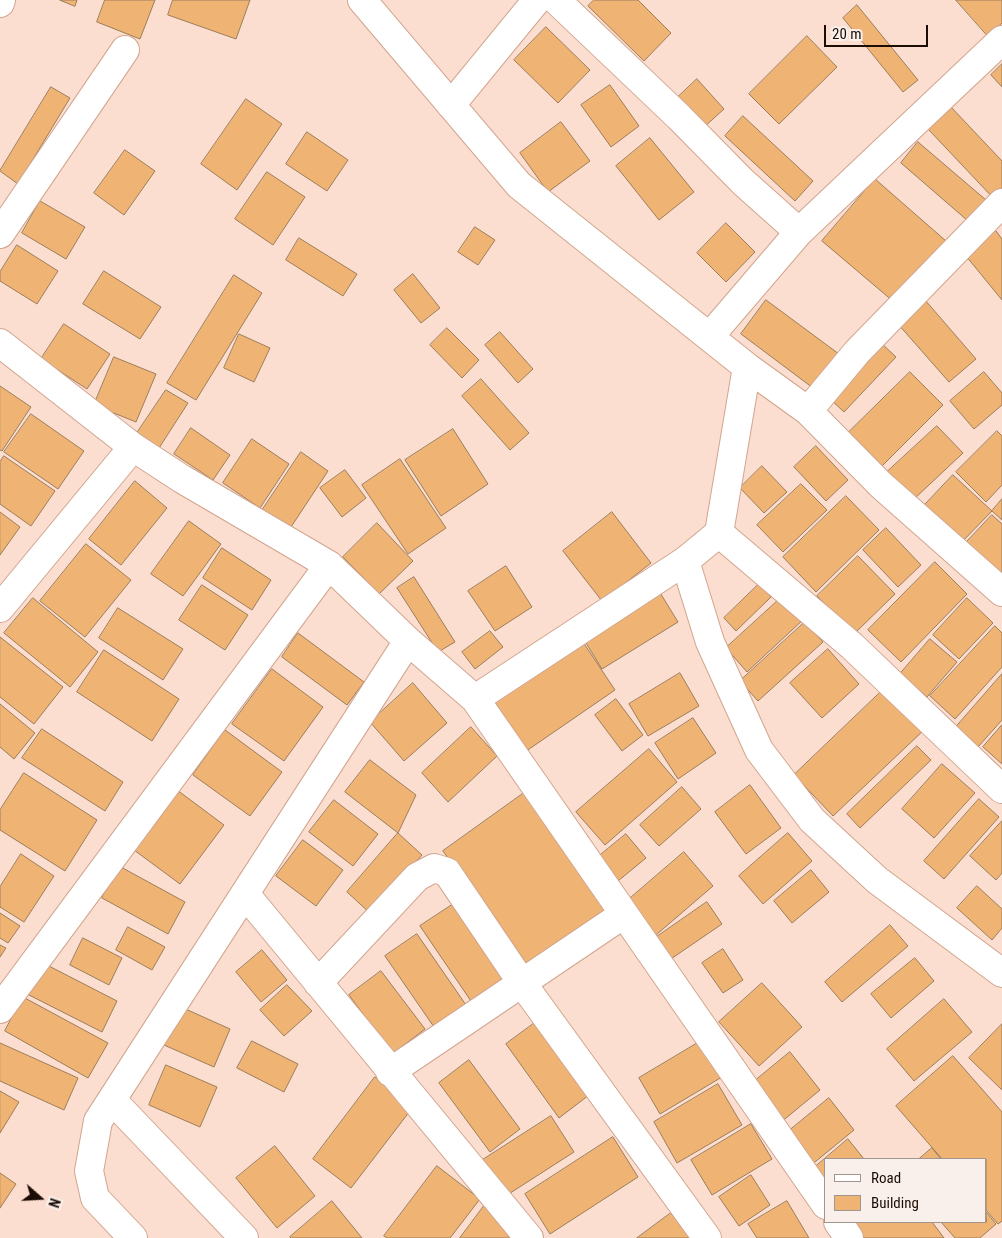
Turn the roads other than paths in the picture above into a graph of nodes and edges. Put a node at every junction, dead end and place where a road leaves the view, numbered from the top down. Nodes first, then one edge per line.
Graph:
1 (362, 0) edge
2 (538, 0) edge
3 (556, 0) edge
4 (1002, 40) edge
5 (125, 50) dead end
6 (451, 105) junction
7 (1002, 203) edge
8 (799, 232) junction
9 (0, 234) edge
10 (710, 336) junction
11 (0, 343) edge
12 (747, 367) junction
13 (808, 411) junction
14 (133, 447) junction
15 (719, 533) junction
16 (685, 561) junction
17 (329, 565) junction
18 (1002, 592) edge
19 (0, 608) edge
20 (408, 641) junction
21 (475, 699) junction
22 (1002, 788) edge
23 (246, 895) junction
24 (624, 914) junction
25 (1002, 973) edge
26 (318, 983) junction
27 (522, 983) junction
28 (0, 1009) edge
29 (390, 1072) junction
30 (112, 1100) junction
31 (824, 1202) edge
32 (839, 1223) edge
33 (133, 1238) edge
34 (244, 1238) edge
35 (529, 1238) edge
36 (708, 1238) edge
37 (849, 1238) edge

1 - 6 street
2 - 6 street
3 - 8 street
4 - 8 street
5 - 9 street
6 - 10 street
7 - 13 street
8 - 10 street
10 - 12 street
11 - 14 street
12 - 13 street
12 - 15 street
13 - 18 street
14 - 17 street
14 - 19 street
15 - 16 street
15 - 22 street
16 - 21 street
16 - 25 street
17 - 20 street
17 - 28 street
20 - 21 street
20 - 23 street
21 - 24 street
23 - 26 street
23 - 30 street
24 - 27 street
24 - 31 street
26 - 27 street
26 - 29 street
27 - 29 street
27 - 36 street
29 - 35 street
30 - 33 street
30 - 34 street
32 - 37 street

